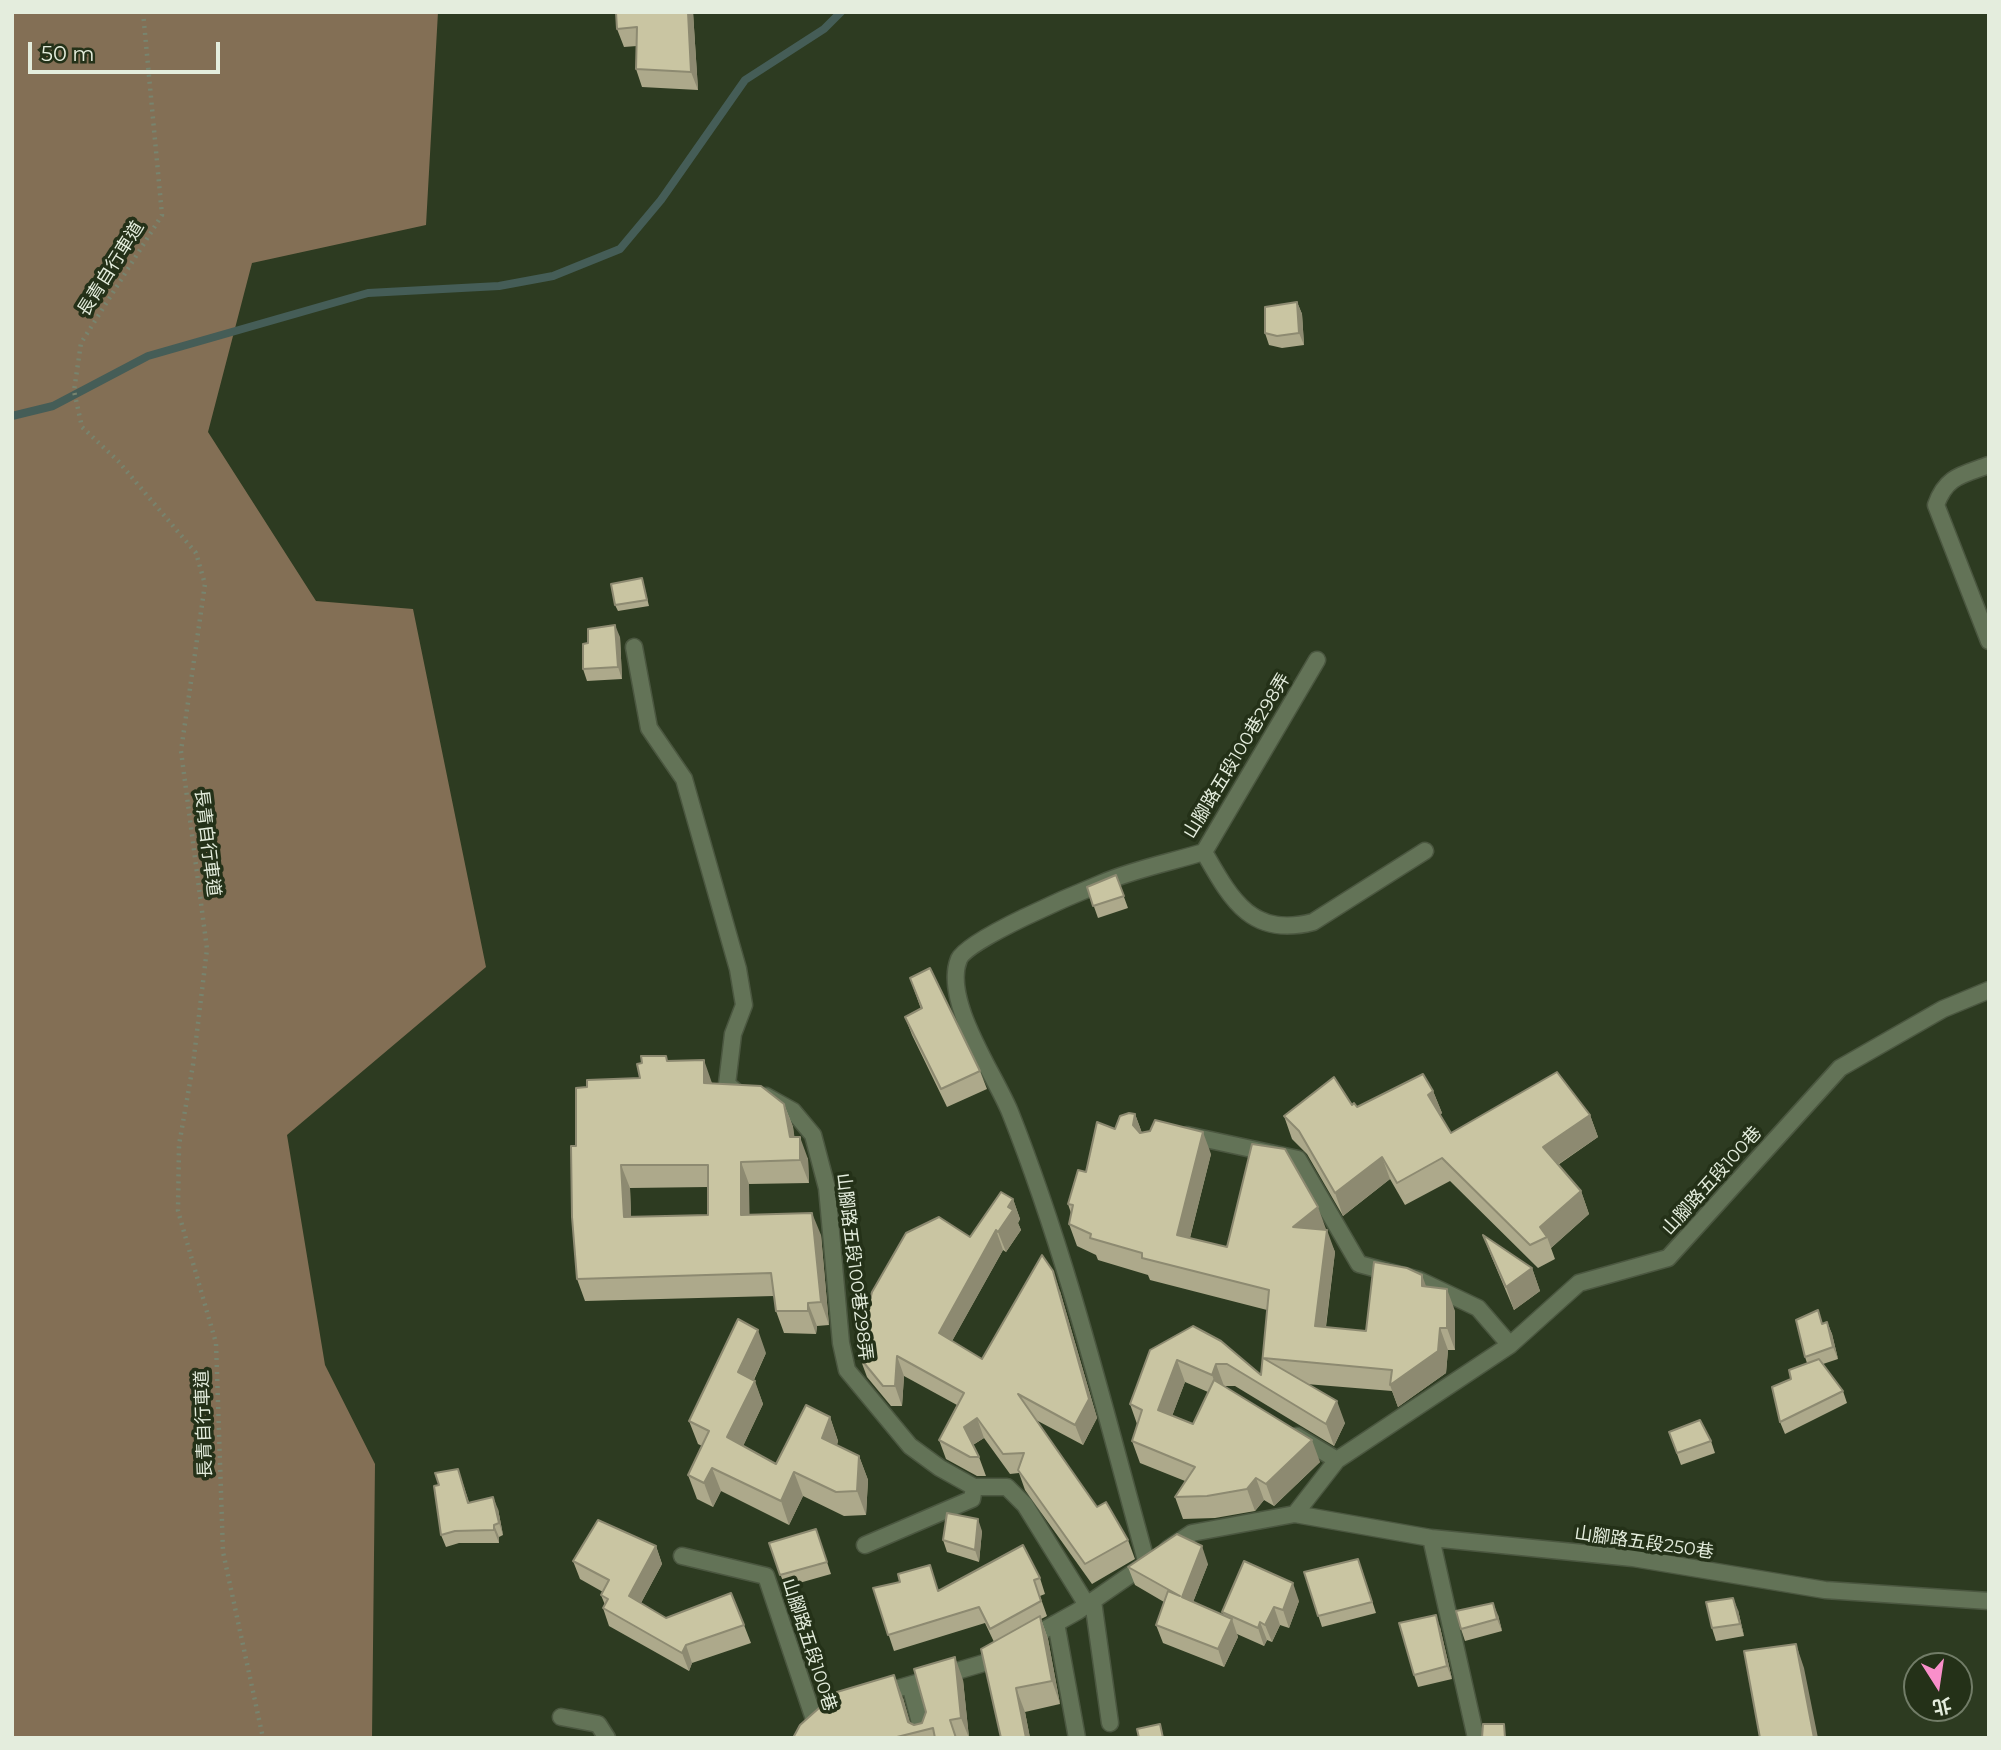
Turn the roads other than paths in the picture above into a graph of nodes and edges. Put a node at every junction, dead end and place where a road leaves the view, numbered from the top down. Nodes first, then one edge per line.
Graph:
1 (1989, 465) edge
2 (1989, 641) edge
3 (634, 647) dead end
4 (1317, 660) dead end
5 (1425, 851) dead end
6 (1204, 852) junction
7 (1989, 990) edge
8 (1170, 1131) edge
9 (1510, 1345) junction
10 (1277, 1424) edge
11 (1336, 1460) junction
12 (974, 1487) junction
13 (1295, 1514) junction
14 (1431, 1538) junction
15 (865, 1545) dead end
16 (682, 1556) dead end
17 (1147, 1564) junction
18 (1989, 1601) edge
19 (1090, 1603) junction
20 (1056, 1623) junction
21 (910, 1685) junction
22 (864, 1699) edge
23 (832, 1713) edge
24 (561, 1717) dead end
25 (1110, 1723) dead end
26 (811, 1733) edge
27 (607, 1738) edge
28 (924, 1738) edge
29 (1077, 1738) edge
30 (1476, 1738) edge

1 - 2 lane
3 - 12 lane, 山腳路五段100巷298弄
4 - 6 lane, 山腳路五段100巷298弄
5 - 6 lane
6 - 17 lane, 山腳路五段100巷298弄
7 - 9 lane, 山腳路五段100巷
8 - 9 lane
9 - 11 lane, 山腳路五段100巷
10 - 11 lane
11 - 13 lane, 山腳路五段100巷
12 - 15 lane
12 - 19 lane, 山腳路五段100巷298弄
13 - 14 lane, 山腳路五段250巷
13 - 17 lane
14 - 18 lane, 山腳路五段250巷
14 - 30 lane
16 - 26 lane, 山腳路五段100巷
17 - 19 lane
19 - 20 lane
19 - 25 lane
20 - 21 lane
20 - 29 lane
21 - 22 lane
21 - 28 lane
23 - 26 lane
24 - 27 lane

